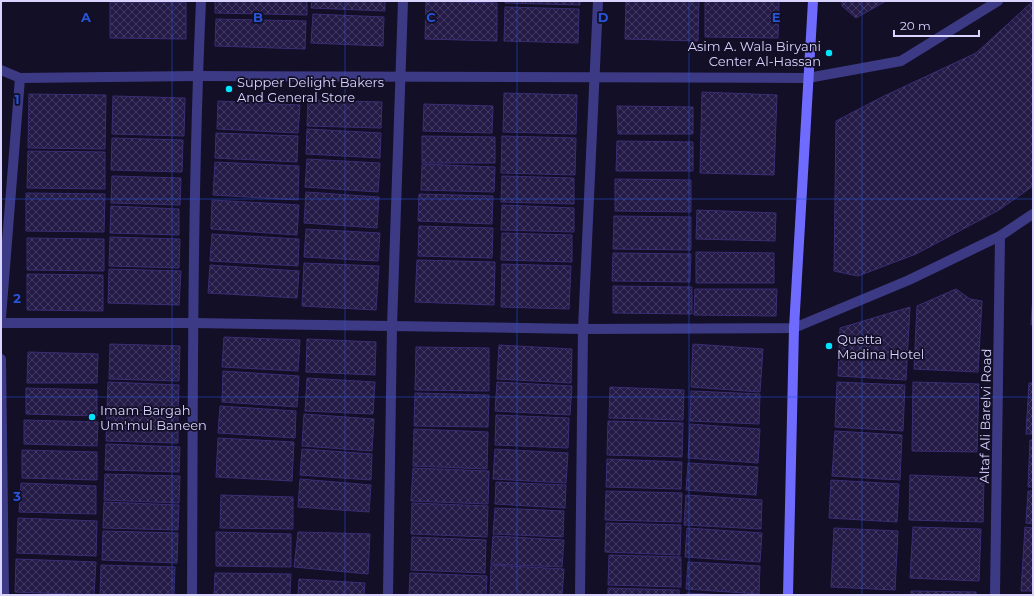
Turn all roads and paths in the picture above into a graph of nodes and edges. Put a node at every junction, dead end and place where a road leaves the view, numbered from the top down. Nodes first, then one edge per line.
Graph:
1 (201, 1) edge
2 (403, 1) edge
3 (598, 1) edge
4 (813, 1) edge
5 (998, 1) edge
6 (1, 70) edge
7 (198, 76) junction
8 (400, 76) junction
9 (594, 76) junction
10 (20, 78) junction
11 (808, 78) junction
12 (1033, 214) edge
13 (1000, 236) junction
14 (1, 316) edge
15 (1, 323) edge
16 (194, 323) junction
17 (392, 326) junction
18 (794, 328) junction
19 (583, 329) junction
20 (1, 359) edge
21 (4, 595) edge
22 (192, 595) edge
23 (388, 595) edge
24 (580, 595) edge
25 (788, 595) edge
26 (996, 595) edge

1 - 7 street
2 - 8 street
3 - 9 street
4 - 11 street
5 - 11 street
6 - 10 street
7 - 8 street
7 - 10 street
7 - 16 street
8 - 9 street
8 - 17 street
9 - 11 street
9 - 19 street
10 - 14 street
11 - 18 street
12 - 13 street
13 - 18 street
13 - 26 street, Altaf Ali Barelvi Road
15 - 16 street
16 - 17 street
16 - 22 street
17 - 19 street
17 - 23 street
18 - 19 street
18 - 25 street
19 - 24 street
20 - 21 street

